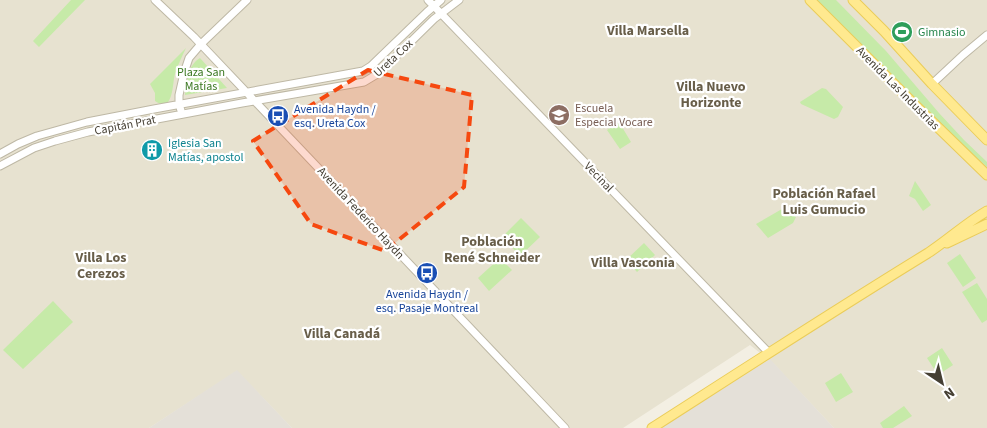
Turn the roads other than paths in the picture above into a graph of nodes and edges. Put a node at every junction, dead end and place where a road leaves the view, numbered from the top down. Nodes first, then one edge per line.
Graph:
1 (155, 0) edge
2 (247, 0) edge
3 (441, 0) edge
4 (459, 0) edge
5 (810, 0) edge
6 (853, 0) edge
7 (431, 3) edge
8 (441, 13) junction
9 (987, 35) edge
10 (201, 44) junction
11 (932, 84) junction
12 (246, 92) junction
13 (254, 100) junction
14 (179, 104) junction
15 (182, 114) junction
16 (987, 140) edge
17 (0, 154) edge
18 (0, 166) edge
19 (986, 175) edge
20 (986, 210) edge
21 (987, 224) edge
22 (937, 246) junction
23 (769, 354) junction
24 (565, 428) edge
25 (652, 428) edge

1 - 10 street, Avenida Federico Haydn
2 - 10 street
3 - 7 street, Ureta Cox
4 - 8 street, Ureta Cox
5 - 19 main road, Avenida Las Industrias
6 - 11 main road
7 - 8 street, Vecinal
7 - 12 street, Ureta Cox
8 - 13 street, Ureta Cox
8 - 23 street, Vecinal
9 - 11 street
10 - 12 street, Avenida Federico Haydn
10 - 14 street
11 - 16 main road
12 - 13 street, Avenida Federico Haydn
12 - 14 street, Capitán Prat
13 - 15 street, Capitán Prat
13 - 24 street, Avenida Federico Haydn
14 - 15 street
14 - 17 street, Capitán Prat
15 - 18 street, Capitán Prat
20 - 22 main road
21 - 22 main road
22 - 23 main road
23 - 25 main road

